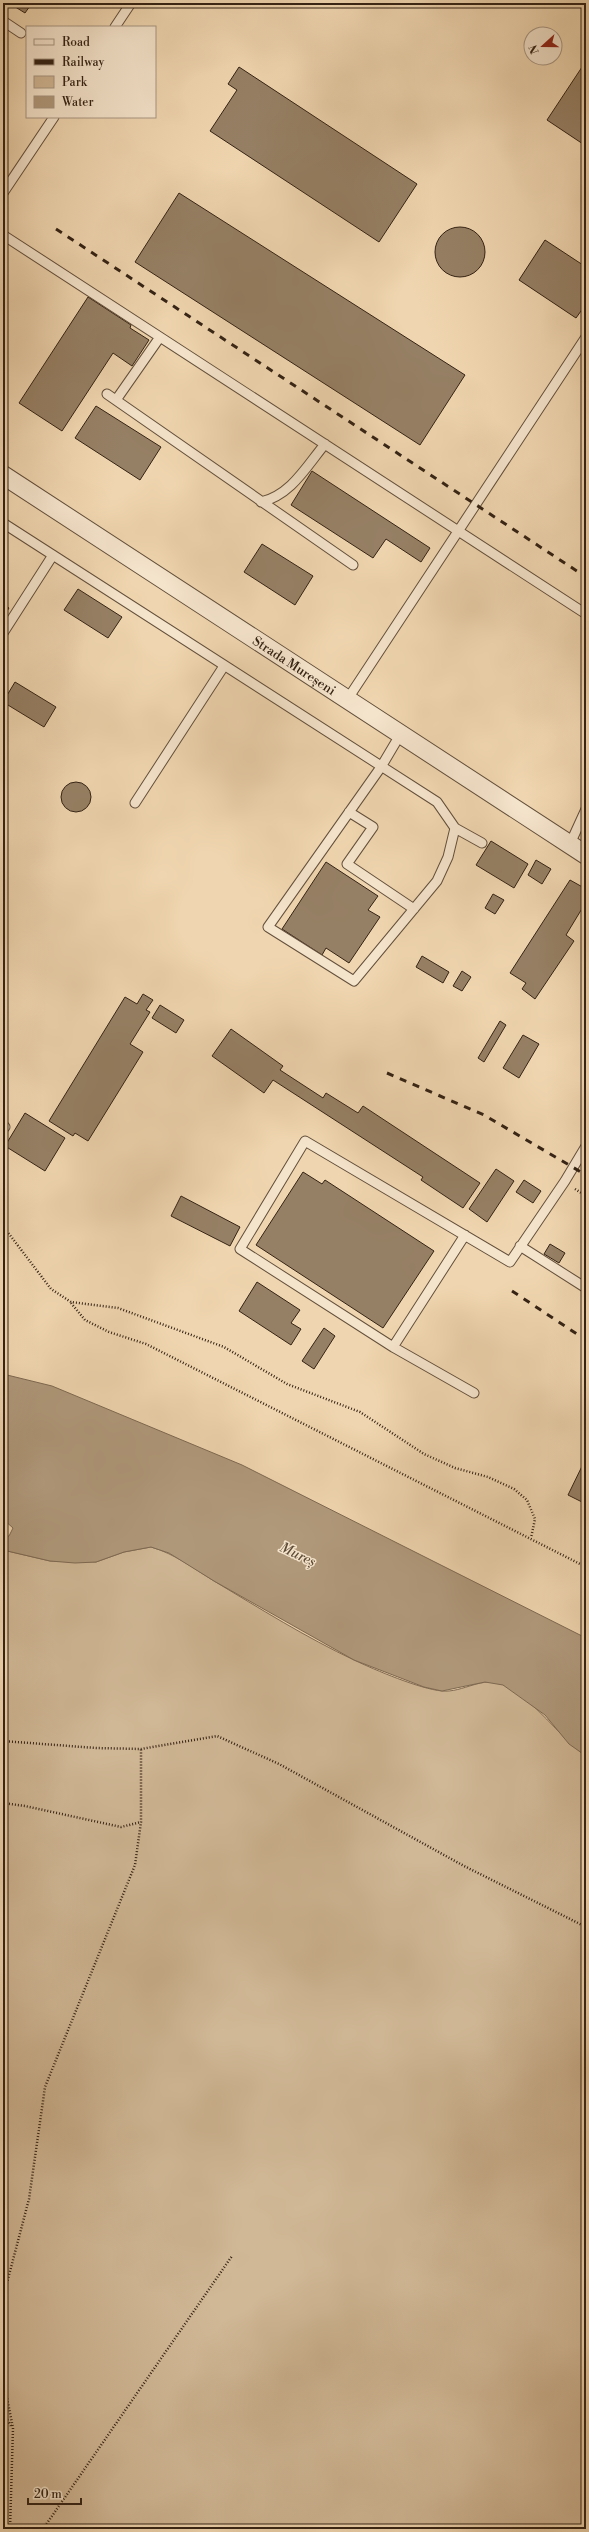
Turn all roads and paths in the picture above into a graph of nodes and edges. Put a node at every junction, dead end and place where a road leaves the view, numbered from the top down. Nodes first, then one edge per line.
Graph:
1 (131, 3) edge
2 (3, 21) edge
3 (116, 26) edge
4 (21, 33) dead end
5 (53, 118) edge
6 (3, 193) edge
7 (3, 235) edge
8 (160, 337) junction
9 (586, 337) edge
10 (107, 394) dead end
11 (116, 400) junction
12 (325, 444) junction
13 (3, 475) edge
14 (261, 502) junction
15 (3, 523) edge
16 (458, 531) junction
17 (53, 555) junction
18 (353, 566) dead end
19 (586, 614) edge
20 (3, 633) edge
21 (224, 666) junction
22 (347, 700) junction
23 (400, 736) junction
24 (381, 767) junction
25 (136, 803) dead end
26 (586, 809) edge
27 (349, 812) junction
28 (455, 828) junction
29 (482, 843) dead end
30 (570, 844) junction
31 (586, 855) edge
32 (414, 909) junction
33 (586, 1146) edge
34 (3, 1226) edge
35 (465, 1235) junction
36 (520, 1246) junction
37 (586, 1288) edge
38 (71, 1302) junction
39 (393, 1347) junction
40 (474, 1393) dead end
41 (532, 1538) junction
42 (586, 1566) edge
43 (3, 1740) edge
44 (141, 1749) junction
45 (3, 1803) edge
46 (141, 1822) junction
47 (586, 1927) edge
48 (232, 2256) dead end
49 (3, 2298) edge
50 (3, 2378) edge
51 (3, 2412) edge
52 (13, 2428) junction
53 (10, 2529) edge
54 (43, 2529) edge

1 - 3 lane
2 - 4 lane
5 - 6 lane
7 - 8 lane
8 - 11 lane
8 - 12 lane
9 - 16 lane
10 - 11 lane
11 - 14 lane
12 - 14 lane
12 - 16 lane
13 - 22 street, Strada Mureșeni
14 - 18 lane
15 - 17 lane
16 - 19 lane
16 - 22 lane
17 - 20 lane
17 - 21 lane
21 - 24 lane
21 - 25 lane
22 - 23 street, Strada Mureșeni
23 - 24 lane
23 - 30 street, Strada Mureșeni
24 - 27 lane
24 - 28 lane
26 - 30 lane
27 - 32 lane
27 - 32 lane
28 - 29 lane
28 - 32 lane
30 - 31 street, Strada Mureșeni
33 - 36 lane
34 - 38 path
35 - 36 lane
35 - 39 lane
35 - 39 lane
36 - 37 lane
38 - 41 path
38 - 41 path
39 - 40 lane
41 - 42 path
43 - 44 path
44 - 46 path
44 - 47 path
45 - 46 path
46 - 49 path
48 - 54 path
50 - 52 path
51 - 52 path
52 - 53 path

